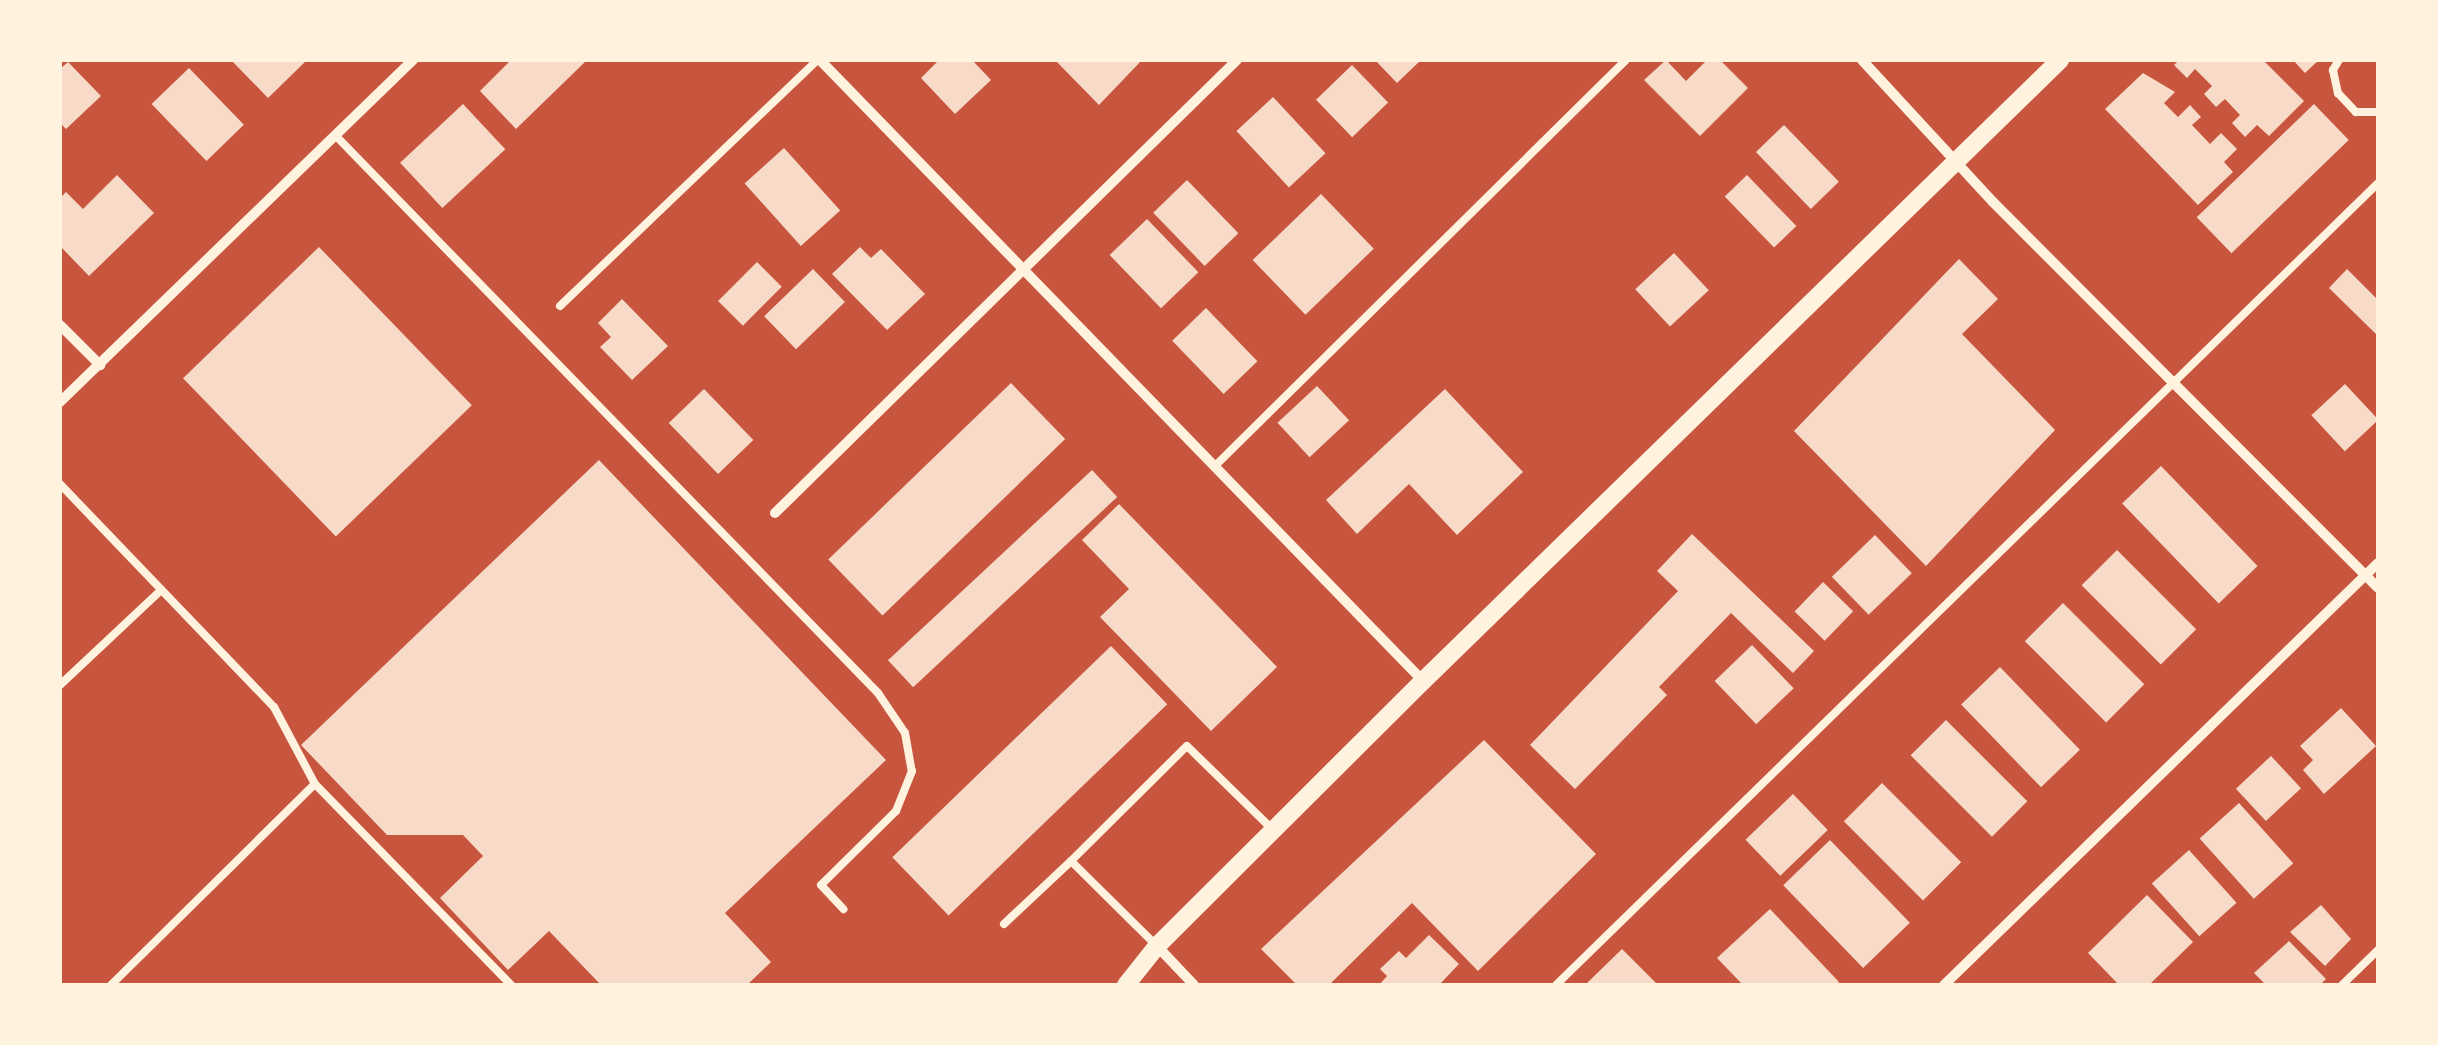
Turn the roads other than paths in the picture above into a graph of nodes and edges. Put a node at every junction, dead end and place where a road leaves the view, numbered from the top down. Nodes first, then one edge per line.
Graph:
1 (413, 60) edge
2 (818, 60) edge
3 (1237, 60) edge
4 (1626, 60) edge
5 (1862, 60) edge
6 (2060, 60) edge
7 (2339, 60) edge
8 (2378, 112) edge
9 (336, 136) junction
10 (1955, 161) junction
11 (2378, 183) edge
12 (1023, 267) junction
13 (560, 306) dead end
14 (60, 325) edge
15 (100, 366) junction
16 (2175, 384) junction
17 (60, 402) edge
18 (1216, 465) junction
19 (60, 484) edge
20 (775, 513) dead end
21 (2378, 563) edge
22 (2366, 575) junction
23 (2378, 588) edge
24 (161, 590) junction
25 (1423, 681) junction
26 (60, 686) edge
27 (315, 784) junction
28 (1274, 830) junction
29 (1070, 861) junction
30 (844, 909) dead end
31 (1004, 924) dead end
32 (1157, 946) junction
33 (2378, 950) edge
34 (111, 985) edge
35 (511, 985) edge
36 (1126, 985) edge
37 (1194, 985) edge
38 (1556, 985) edge
39 (1944, 985) edge
40 (2342, 985) edge

1 - 9 street
2 - 12 street
2 - 13 lane
3 - 12 street
4 - 18 lane
5 - 10 street
6 - 10 street
7 - 8 lane
9 - 15 street
9 - 30 lane
10 - 16 street
10 - 25 street
11 - 16 lane
12 - 18 street
12 - 20 street
14 - 15 street
15 - 17 street
16 - 22 street
16 - 38 lane
18 - 25 street
19 - 24 lane
21 - 22 street
22 - 23 street
22 - 39 street
24 - 26 lane
24 - 27 lane
25 - 28 street
27 - 34 lane
27 - 35 lane
28 - 29 lane
28 - 32 street
29 - 31 lane
29 - 32 lane
32 - 36 street
32 - 37 street
33 - 40 lane

